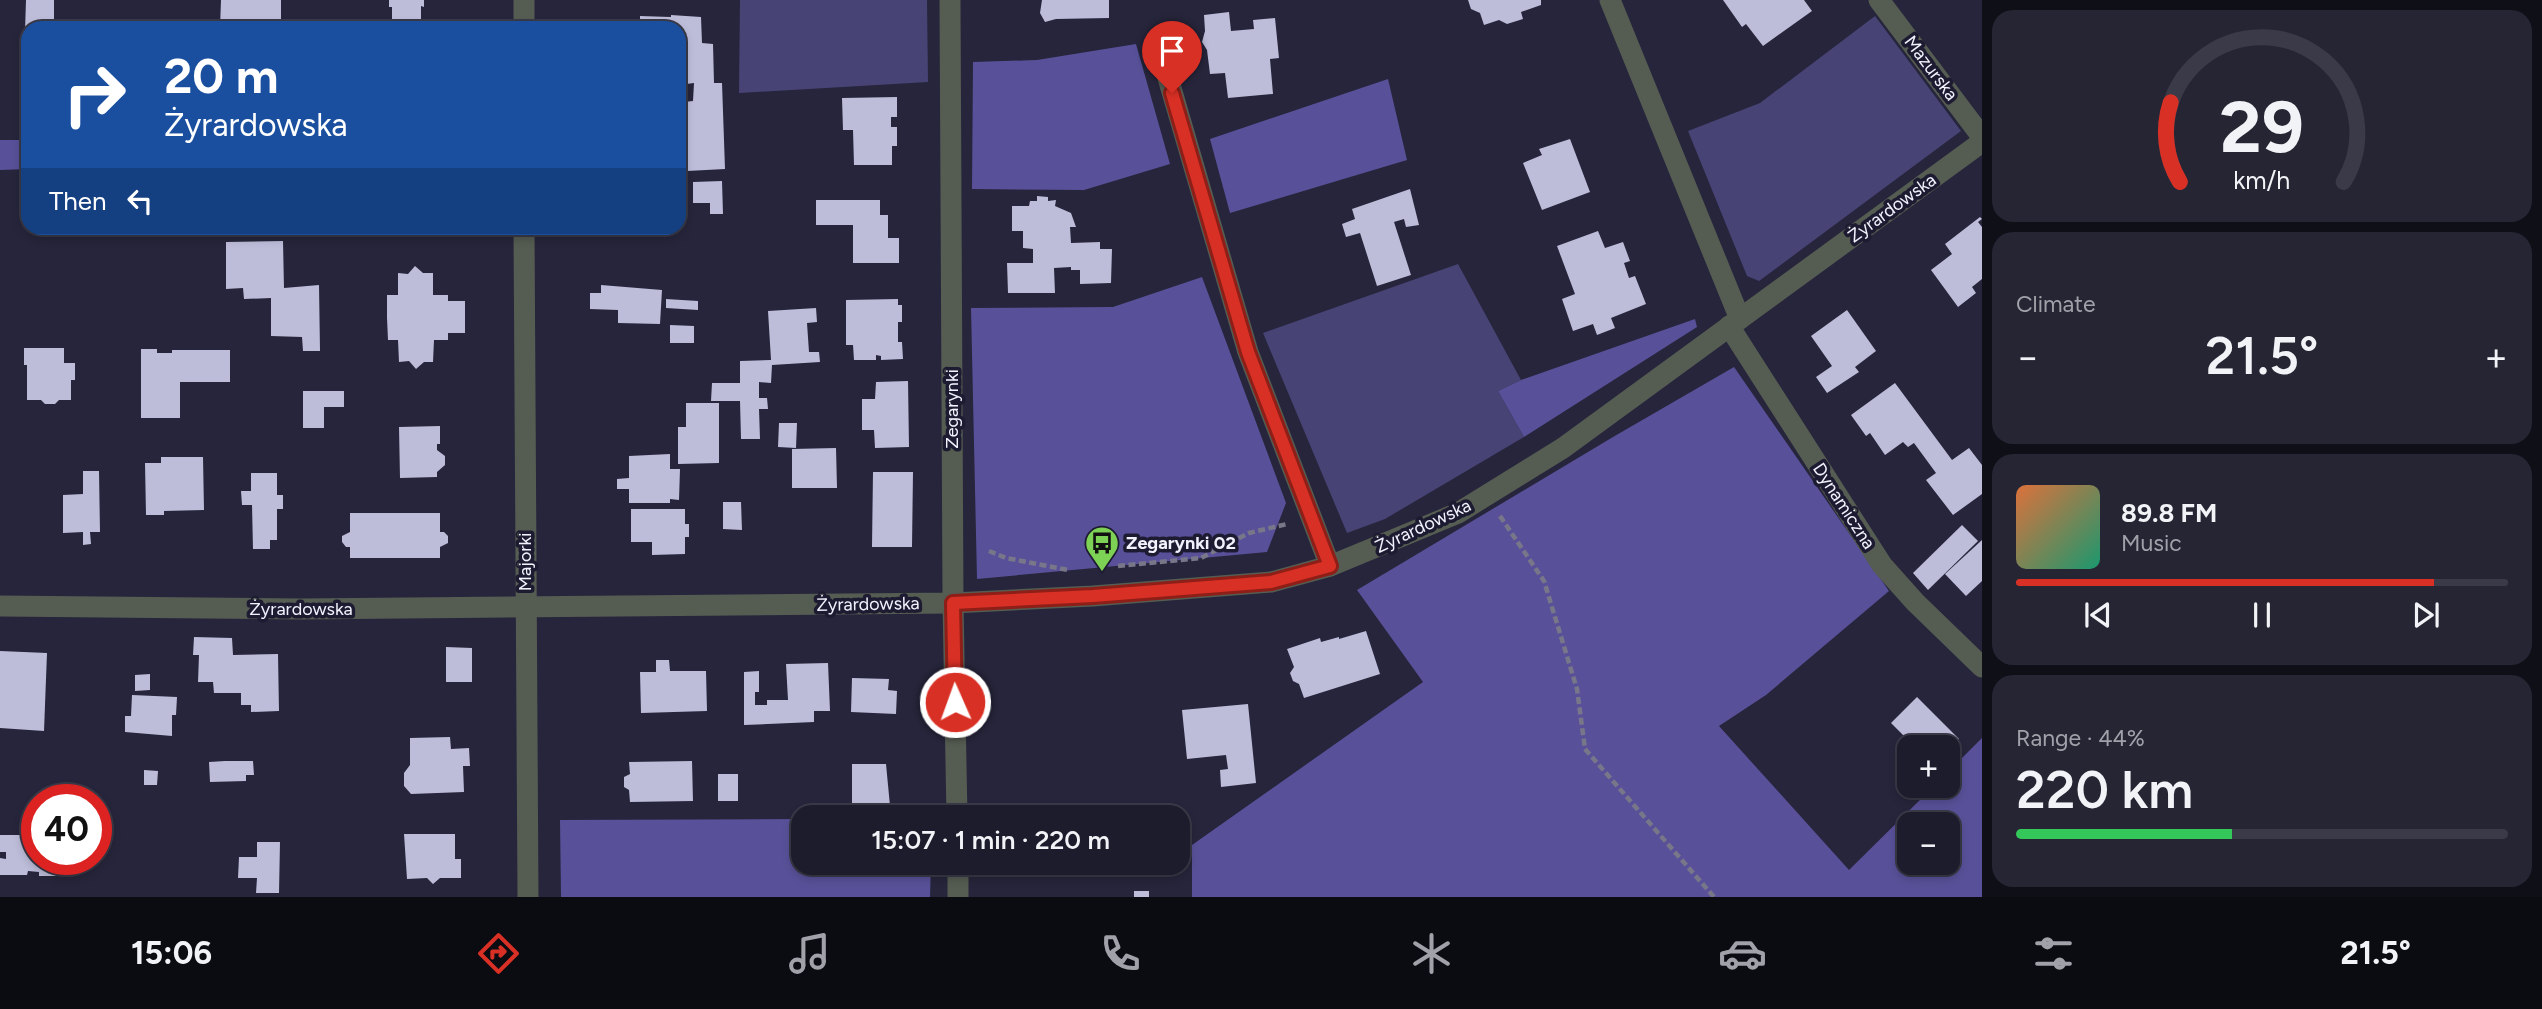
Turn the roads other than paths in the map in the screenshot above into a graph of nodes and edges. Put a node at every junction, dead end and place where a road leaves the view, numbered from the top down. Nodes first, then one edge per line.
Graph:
1 (524, 0) edge
2 (950, 0) edge
3 (1610, 0) edge
4 (1879, 0) edge
5 (524, 21) edge
6 (1159, 47) dead end
7 (1982, 136) edge
8 (1982, 142) edge
9 (524, 235) edge
10 (1735, 322) junction
11 (1330, 566) junction
12 (953, 603) junction
13 (0, 606) edge
14 (525, 607) junction
15 (1982, 667) edge
16 (957, 805) edge
17 (958, 875) edge
18 (528, 897) edge
19 (958, 897) edge

1 - 5 street
2 - 12 street, Zegarynki
3 - 10 street, Dynamiczna
4 - 7 street, Mazurska
6 - 11 street
8 - 10 street, Żyrardowska
9 - 14 street, Majorki
10 - 11 street, Żyrardowska
10 - 15 street, Dynamiczna
11 - 12 street, Żyrardowska
12 - 14 street, Żyrardowska
12 - 16 street, Zegarynki
13 - 14 street, Żyrardowska
14 - 18 street, Majorki
17 - 19 street

